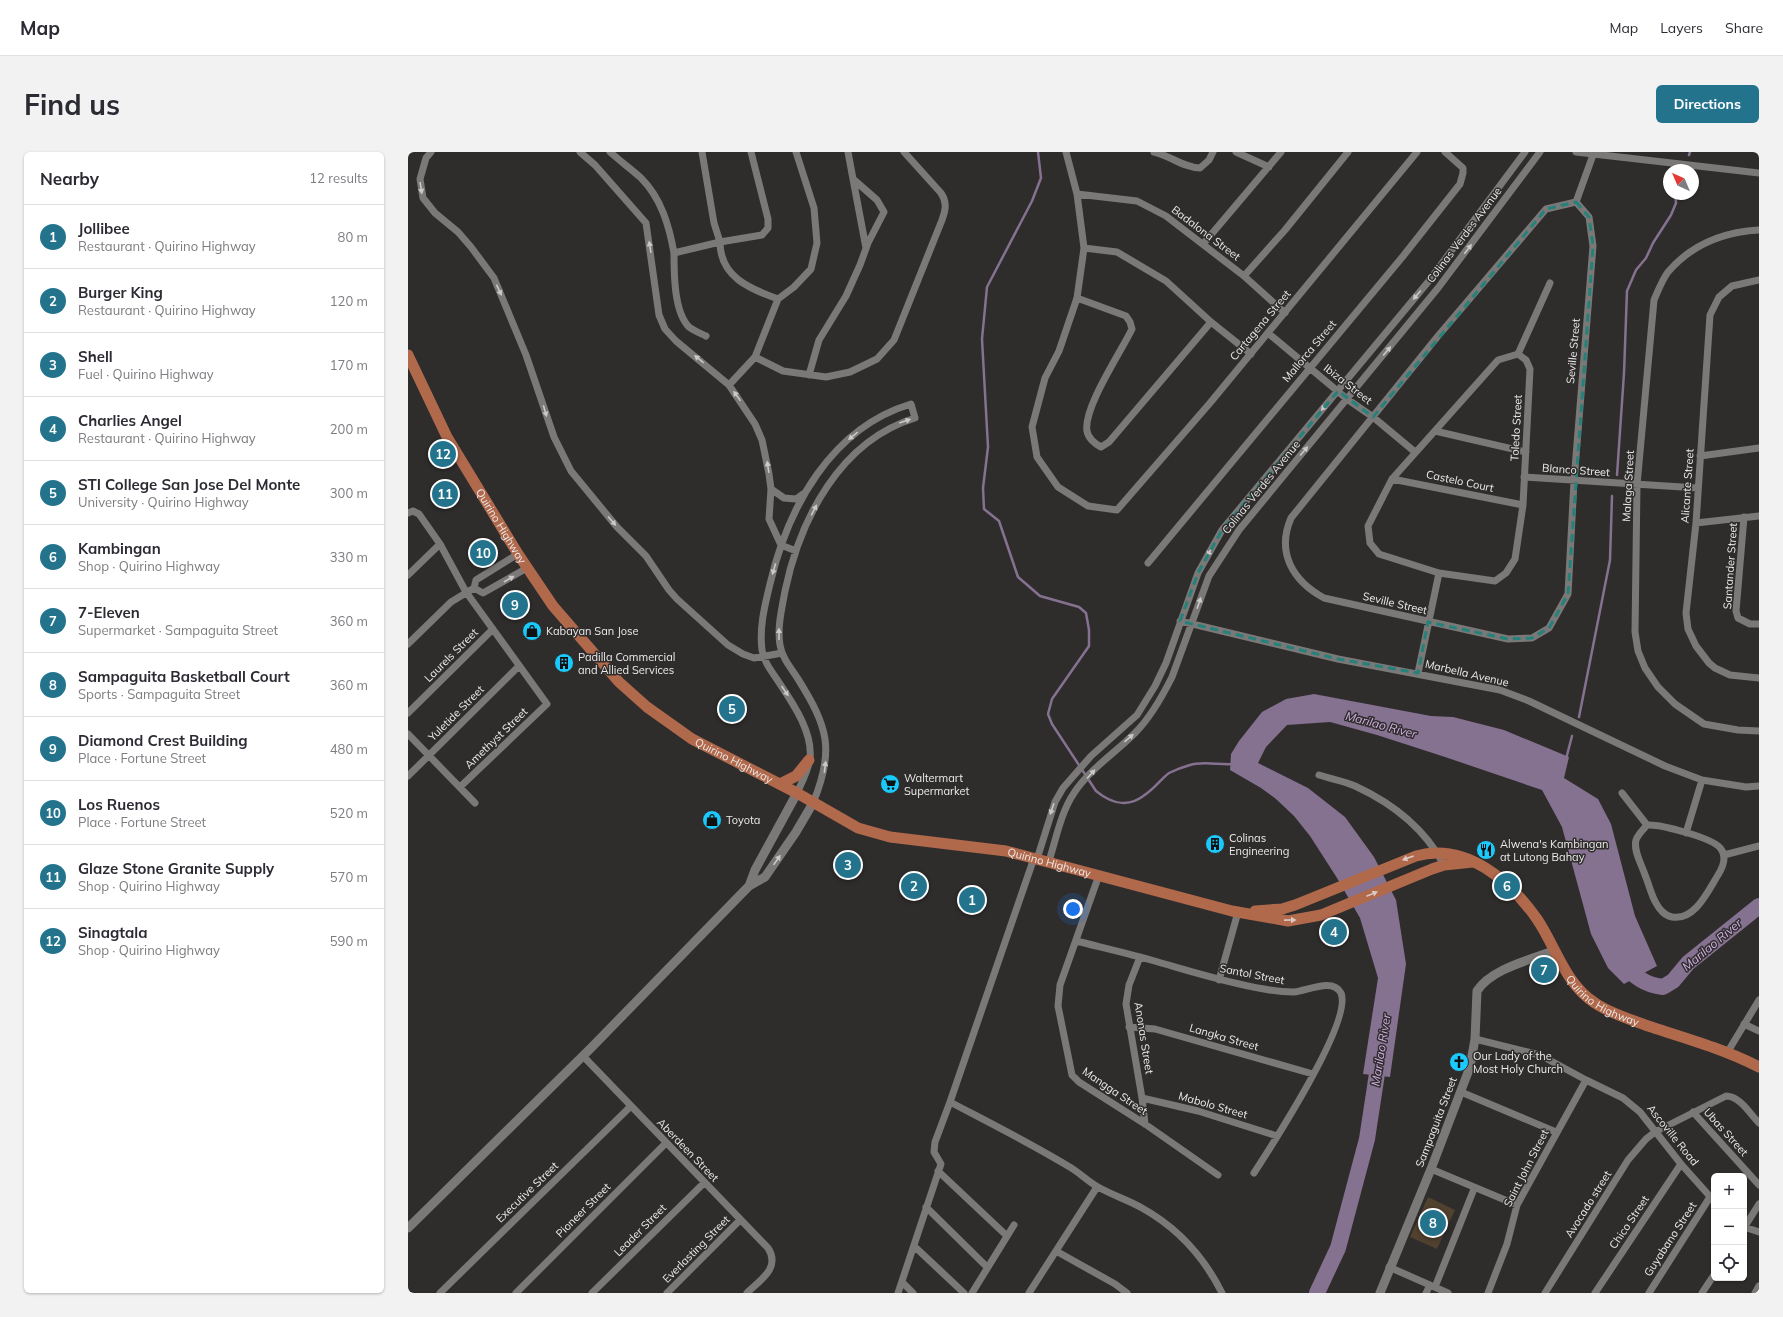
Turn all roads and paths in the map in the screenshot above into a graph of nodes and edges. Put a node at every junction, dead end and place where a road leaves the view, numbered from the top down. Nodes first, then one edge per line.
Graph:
1 (431, 152) edge
2 (580, 152) edge
3 (610, 152) edge
4 (702, 152) edge
5 (751, 152) edge
6 (796, 152) edge
7 (848, 152) edge
8 (904, 152) edge
9 (1066, 152) edge
10 (1154, 152) edge
11 (1213, 152) edge
12 (1236, 152) edge
13 (1281, 152) edge
14 (1348, 152) edge
15 (1417, 152) edge
16 (1445, 152) edge
17 (1525, 152) edge
18 (1540, 152) edge
19 (1576, 152) edge
20 (1593, 155) junction
21 (1269, 167) junction
22 (1759, 173) edge
23 (853, 179) junction
24 (1078, 194) junction
25 (1576, 202) junction
26 (1759, 230) edge
27 (720, 242) junction
28 (1204, 244) junction
29 (866, 248) junction
30 (1084, 248) junction
31 (674, 253) junction
32 (1244, 276) junction
33 (1759, 280) edge
34 (1550, 282) dead end
35 (1077, 298) junction
36 (778, 299) junction
37 (1285, 313) junction
38 (1211, 322) junction
39 (1268, 333) junction
40 (706, 336) dead end
41 (1251, 354) junction
42 (1518, 354) junction
43 (408, 355) edge
44 (755, 357) junction
45 (1310, 368) junction
46 (809, 375) junction
47 (729, 385) junction
48 (1338, 391) junction
49 (1347, 399) junction
50 (1372, 417) junction
51 (1435, 431) junction
52 (1759, 448) edge
53 (1415, 452) junction
54 (1526, 452) junction
55 (1700, 456) junction
56 (1524, 477) junction
57 (1392, 479) junction
58 (1574, 481) junction
59 (1637, 485) junction
60 (1698, 488) junction
61 (771, 489) junction
62 (804, 493) junction
63 (1523, 505) junction
64 (410, 512) edge
65 (1759, 516) edge
66 (1744, 517) junction
67 (1696, 523) junction
68 (440, 544) junction
69 (781, 545) junction
70 (796, 551) junction
71 (518, 554) junction
72 (1148, 563) dead end
73 (527, 568) junction
74 (1439, 573) junction
75 (408, 575) edge
76 (474, 588) junction
77 (466, 592) junction
78 (1180, 622) junction
79 (1428, 622) junction
80 (1192, 624) junction
81 (1759, 624) edge
82 (493, 629) junction
83 (408, 644) edge
84 (782, 653) junction
85 (763, 656) junction
86 (519, 666) junction
87 (1161, 673) junction
88 (1418, 673) junction
89 (1172, 677) junction
90 (1759, 678) edge
91 (408, 713) edge
92 (1759, 731) edge
93 (408, 734) edge
94 (1098, 750) junction
95 (429, 755) junction
96 (1106, 758) junction
97 (810, 760) junction
98 (1319, 775) dead end
99 (408, 776) edge
100 (1070, 779) junction
101 (1702, 780) junction
102 (780, 784) junction
103 (1079, 786) junction
104 (1759, 786) edge
105 (460, 787) junction
106 (797, 793) junction
107 (1622, 793) dead end
108 (475, 803) dead end
109 (813, 803) junction
110 (1647, 825) junction
111 (1686, 833) junction
112 (1759, 846) edge
113 (1437, 852) junction
114 (1724, 855) junction
115 (1035, 858) junction
116 (1049, 861) junction
117 (1473, 862) junction
118 (1444, 865) junction
119 (1099, 875) junction
120 (749, 886) junction
121 (1238, 912) junction
122 (1076, 941) junction
123 (1553, 950) junction
124 (1140, 957) junction
125 (1219, 980) junction
126 (1759, 1000) edge
127 (1744, 1024) junction
128 (1129, 1026) junction
129 (1759, 1030) edge
130 (1475, 1039) junction
131 (1727, 1053) junction
132 (583, 1056) junction
133 (1759, 1067) edge
134 (1313, 1074) junction
135 (1586, 1080) junction
136 (1462, 1092) junction
137 (1142, 1098) junction
138 (950, 1102) junction
139 (630, 1107) junction
140 (1693, 1112) junction
141 (1759, 1123) edge
142 (1145, 1124) junction
143 (1556, 1132) junction
144 (1655, 1132) junction
145 (1277, 1136) junction
146 (666, 1143) junction
147 (1681, 1164) junction
148 (1431, 1169) junction
149 (938, 1171) junction
150 (1254, 1173) dead end
151 (1218, 1175) dead end
152 (704, 1182) junction
153 (1759, 1185) edge
154 (1097, 1187) junction
155 (1474, 1189) junction
156 (1711, 1198) edge
157 (1711, 1200) edge
158 (1759, 1204) edge
159 (1517, 1205) junction
160 (926, 1208) junction
161 (740, 1220) junction
162 (1747, 1222) edge
163 (1014, 1225) dead end
164 (408, 1228) edge
165 (1747, 1228) edge
166 (1759, 1232) edge
167 (1007, 1236) junction
168 (914, 1246) junction
169 (1056, 1251) junction
170 (987, 1267) junction
171 (1390, 1267) junction
172 (1711, 1280) edge
173 (902, 1282) junction
174 (1433, 1286) junction
175 (1759, 1286) edge
176 (440, 1293) edge
177 (516, 1293) edge
178 (592, 1293) edge
179 (667, 1293) edge
180 (747, 1293) edge
181 (898, 1293) edge
182 (913, 1293) edge
183 (964, 1293) edge
184 (972, 1293) edge
185 (1029, 1293) edge
186 (1127, 1293) edge
187 (1222, 1293) edge
188 (1380, 1293) edge
189 (1426, 1293) edge
190 (1448, 1293) edge
191 (1488, 1293) edge
192 (1545, 1293) edge
193 (1595, 1293) edge
194 (1649, 1293) edge
195 (1702, 1293) edge
196 (1755, 1293) edge

1 -> 85 street
47 -> 2 street
3 - 31 street
4 - 27 street
5 - 27 street
6 - 36 street
7 - 23 street
8 - 46 street
9 - 24 street
10 - 11 street
12 - 21 street
13 - 21 street
14 - 32 street
15 - 37 street, Cartagena Street
16 - 45 street, Mallorca Street
17 -> 48 street, Colinas Verdes Avenue
49 -> 18 street, Colinas Verdes Avenue
19 - 20 street
20 - 22 street
20 - 25 street
21 - 28 street
23 - 29 street
23 - 29 street
24 - 28 street, Badalona Street
24 - 30 street
25 - 50 street, Seville Street
25 - 58 street, Seville Street
26 - 59 street, Malaga Street
27 - 31 street
27 - 36 street
28 - 32 street, Badalona Street
29 - 46 street
30 - 35 street
30 - 38 street
31 - 40 street
32 - 37 street, Badalona Street
33 - 55 street, Alicante Street
34 - 42 street
35 - 38 street
35 - 41 street, Cartagena Street
36 - 44 street
37 - 39 street, Cartagena Street
38 - 41 street
39 - 41 street, Cartagena Street
39 - 45 street, Ibiza Street
42 - 51 street, Toledo Street
42 - 54 street, Toledo Street
43 - 71 main road, Quirino Highway
44 - 46 street
44 - 47 street
45 - 48 street, Ibiza Street
45 - 72 street, Mallorca Street
61 -> 47 street
48 - 49 street, Ibiza Street
48 -> 78 street, Colinas Verdes Avenue
49 - 50 street, Ibiza Street
80 -> 49 street, Colinas Verdes Avenue
50 - 53 street, Ibiza Street
50 - 79 street, Seville Street
51 - 53 street, Toledo Street
51 - 54 street
52 - 55 street
53 - 57 street, Toledo Street
54 - 56 street, Toledo Street
55 - 60 street, Alicante Street
56 - 58 street, Blanco Street
56 - 63 street, Toledo Street
57 - 63 street, Castelo Court
57 - 74 street, Toledo Street
58 - 59 street, Blanco Street
58 - 79 street, Seville Street
59 - 60 street, Blanco Street
59 - 92 street, Malaga Street
60 - 67 street, Alicante Street
61 - 62 street
61 - 69 street
62 - 69 street
70 -> 62 street
63 - 74 street, Toledo Street
64 - 68 street
65 - 66 street
66 - 67 street
66 - 81 street, Santander Street
67 - 90 street, Alicante Street
68 - 75 street
68 - 77 street
69 - 70 street
69 -> 85 street
84 -> 70 street
71 - 73 main road, Quirino Highway
71 - 76 street
76 -> 73 street
73 - 102 main road, Quirino Highway
74 - 79 street
76 - 77 street
77 - 82 street
77 - 83 street
78 - 80 street, Marbella Avenue
78 - 87 street, Colinas Verdes Avenue
79 - 88 street
80 - 88 street, Marbella Avenue
80 - 89 street, Colinas Verdes Avenue
82 - 86 street
82 - 91 street, Laurels Street
84 - 85 street
109 -> 84 street
85 -> 97 street
86 - 95 street, Yuletide Street
86 - 105 street, Amethyst Street
87 - 89 street
87 - 94 street, Colinas Verdes Avenue
88 - 101 street, Marbella Avenue
96 -> 89 street, Colinas Verdes Avenue
93 - 95 street
94 - 96 street
94 - 100 street, Colinas Verdes Avenue
95 - 99 street, Yuletide Street
95 - 105 street
103 -> 96 street, Colinas Verdes Avenue
97 - 102 main road
97 - 106 street
98 - 113 street
100 - 103 street
100 -> 115 street, Colinas Verdes Avenue
101 - 104 street, Marbella Avenue
101 - 111 street
102 - 106 main road, Quirino Highway
103 - 116 street, Colinas Verdes Avenue
105 - 108 street
106 - 109 main road, Quirino Highway
106 - 120 street
107 - 110 street
109 - 115 main road, Quirino Highway
120 -> 109 street
110 - 111 street
110 - 114 street
111 - 114 street
112 - 114 street
113 - 117 main road, Quirino Highway
113 - 118 street
113 -> 121 main road, Quirino Highway
115 - 116 main road, Quirino Highway
115 - 138 street, Colinas Verdes Avenue
116 - 119 main road, Quirino Highway
117 - 118 main road, Quirino Highway
117 - 123 main road, Quirino Highway
121 -> 118 main road, Quirino Highway
119 - 121 main road, Quirino Highway
119 - 122 street, Mangga Street
120 - 132 street
121 - 125 street
122 - 124 street, Santol Street
122 - 142 street, Mangga Street
123 - 130 street, Sampaguita Street
123 - 131 main road, Quirino Highway
124 - 125 street, Santol Street
124 - 128 street, Anonas Street
125 - 134 street, Santol Street
126 - 127 street
127 - 129 street
127 - 131 street
128 - 134 street, Langka Street
128 - 137 street, Anonas Street
130 - 135 street, Ascoville Road
130 - 136 street, Sampaguita Street
131 - 133 main road, Quirino Highway
132 - 139 street, Aberdeen Street
132 - 164 street
134 - 145 street, Santol Street
135 - 143 street, Saint John Street
135 - 144 street, Ascoville Road
136 - 143 street
136 - 148 street, Sampaguita Street
137 - 142 street, Anonas Street
137 - 145 street, Mabolo Street
138 - 149 street, Colinas Verdes Avenue
138 - 154 street
139 - 146 street, Aberdeen Street
139 - 176 street, Executive Street
140 - 141 street
140 - 144 street
140 - 153 street, Ubas Street
142 - 151 street, Mangga Street
143 - 159 street, Saint John Street
144 - 147 street, Ascoville Road
144 - 192 street, Avocado street
145 - 150 street, Santol Street
146 - 152 street, Aberdeen Street
146 - 177 street, Pioneer Street
147 - 156 street, Ascoville Road
147 - 193 street, Chico Street
148 - 155 street
148 - 171 street, Sampaguita Street
149 - 160 street
149 - 167 street
152 - 161 street, Aberdeen Street
152 - 178 street, Leader Street
154 - 169 street
154 - 187 street
155 - 159 street
155 - 174 street
157 - 194 street, Guyabano Street
158 - 162 street
159 - 191 street, Saint John Street
160 - 168 street
160 - 170 street
161 - 179 street, Everlasting Street
161 - 180 street, Aberdeen Street
163 - 167 street
165 - 166 street
167 - 170 street
168 - 173 street
168 - 183 street
169 - 185 street
169 - 186 street
170 - 184 street
171 - 174 street
171 - 188 street, Sampaguita Street
172 - 195 street
173 - 181 street
173 - 182 street
174 - 189 street
174 - 190 street
175 - 196 street

